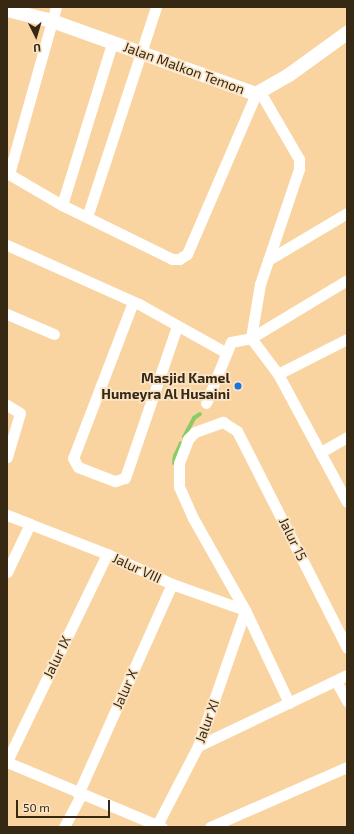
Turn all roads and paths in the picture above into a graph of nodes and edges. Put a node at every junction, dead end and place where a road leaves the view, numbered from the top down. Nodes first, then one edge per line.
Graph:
1 (56, 7) edge
2 (156, 7) edge
3 (7, 10) edge
4 (52, 21) junction
5 (347, 33) edge
6 (112, 43) junction
7 (141, 52) junction
8 (258, 93) junction
9 (8, 173) edge
10 (62, 205) junction
11 (347, 213) edge
12 (87, 217) junction
13 (7, 245) edge
14 (268, 260) junction
15 (347, 280) edge
16 (133, 302) junction
17 (7, 314) edge
18 (177, 326) junction
19 (54, 334) dead end
20 (250, 338) junction
21 (347, 340) edge
22 (225, 352) junction
23 (278, 374) junction
24 (206, 403) dead end
25 (7, 406) edge
26 (347, 438) edge
27 (321, 452) junction
28 (7, 457) edge
29 (347, 502) edge
30 (7, 515) edge
31 (30, 524) junction
32 (107, 554) junction
33 (7, 572) edge
34 (172, 584) junction
35 (245, 611) junction
36 (347, 648) edge
37 (347, 676) edge
38 (336, 681) junction
39 (347, 701) edge
40 (289, 703) junction
41 (198, 746) junction
42 (7, 762) edge
43 (347, 767) edge
44 (79, 794) junction
45 (158, 826) edge
46 (64, 827) edge
47 (210, 827) edge

1 - 4 street
2 - 7 street
3 - 4 street, Jalan Malkon Temon
4 - 6 street, Jalan Malkon Temon
4 - 9 street
5 - 8 street, Jalan Malkon Temon
6 - 7 street, Jalan Malkon Temon
6 - 10 street
7 - 8 street, Jalan Malkon Temon
7 - 12 street
8 - 12 street
8 - 14 street
9 - 10 street
10 - 12 street
11 - 14 street
13 - 16 street
14 - 20 street
15 - 20 street
16 - 18 street
16 - 18 street
17 - 19 street
18 - 22 street
20 - 22 street
20 - 23 street
21 - 23 street
22 - 24 street
23 - 27 street
25 - 28 street
26 - 27 street
27 - 29 street
30 - 31 street, Jalur VIII
31 - 32 street, Jalur VIII
31 - 33 street
32 - 34 street, Jalur VIII
32 - 42 street, Jalur IX
34 - 35 street, Jalur VIII
34 - 44 street, Jalur X
35 - 36 street, Jalur 15
35 - 40 street
35 - 41 street, Jalur XI
37 - 38 street
38 - 39 street
38 - 40 street
40 - 41 street
41 - 45 street, Jalur XI
42 - 44 street
43 - 47 street
44 - 45 street
44 - 46 street, Jalur X

